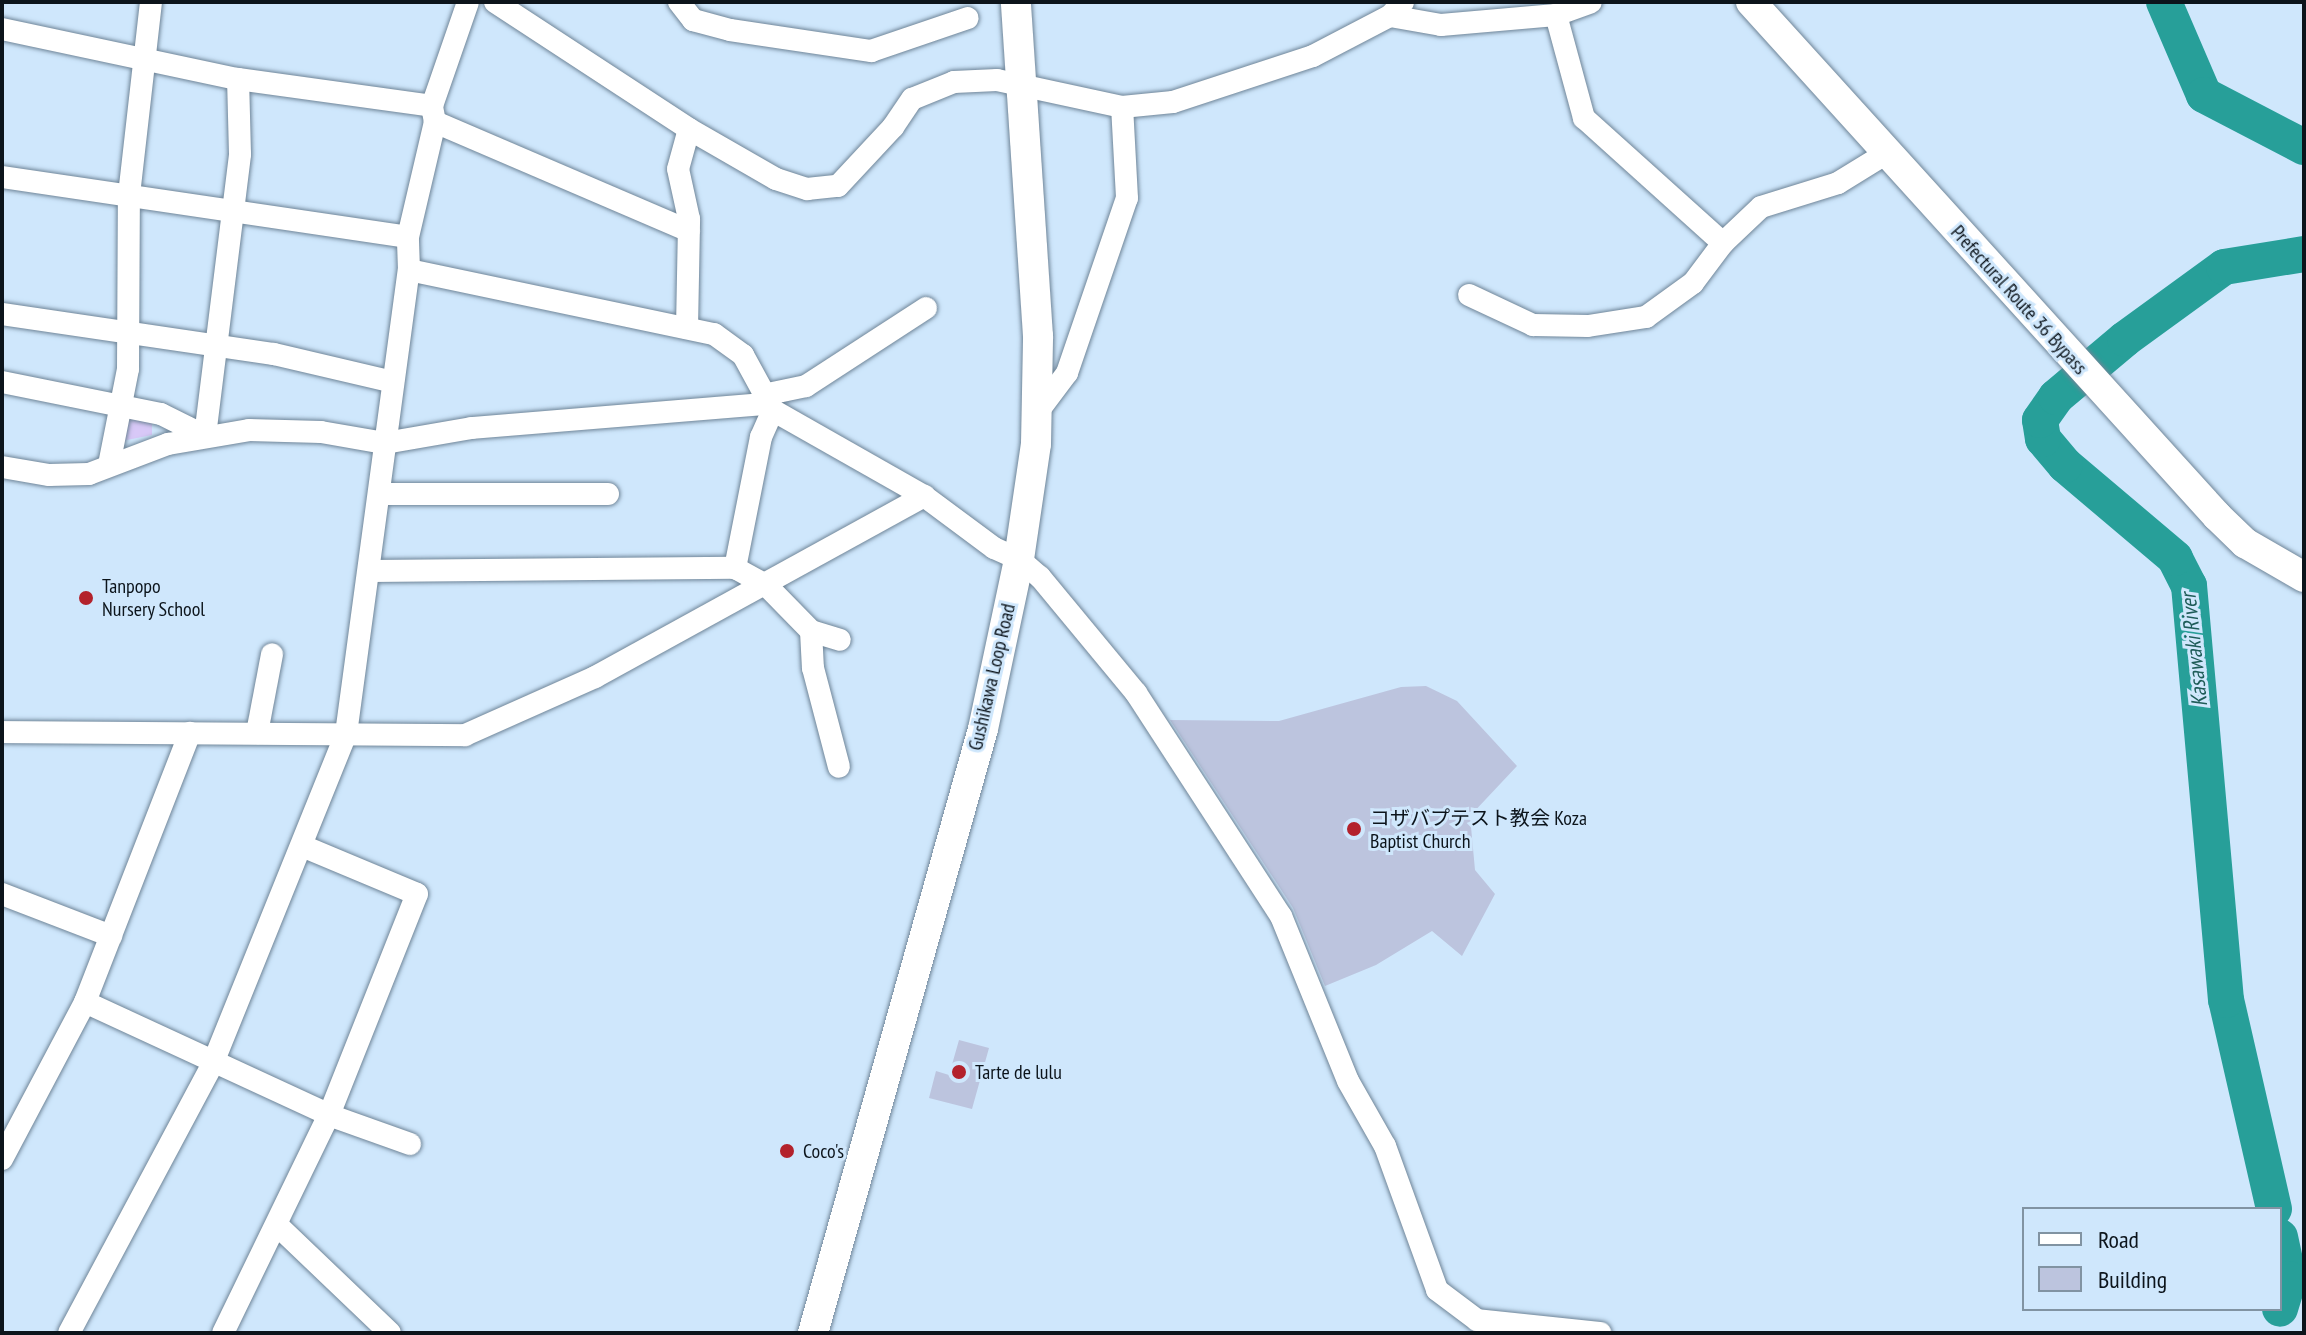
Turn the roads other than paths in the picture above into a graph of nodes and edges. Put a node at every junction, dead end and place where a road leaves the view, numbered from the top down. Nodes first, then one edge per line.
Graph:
1 (151, 2) edge
2 (468, 2) edge
3 (495, 2) edge
4 (679, 2) edge
5 (1016, 2) edge
6 (1591, 2) edge
7 (1751, 2) edge
8 (1396, 9) edge
9 (1556, 15) junction
10 (968, 18) dead end
11 (2, 29) edge
12 (142, 57) junction
13 (238, 79) junction
14 (1022, 89) junction
15 (1122, 107) junction
16 (433, 114) junction
17 (689, 129) junction
18 (1887, 153) junction
19 (2, 177) edge
20 (129, 195) junction
21 (231, 210) junction
22 (689, 231) junction
23 (408, 237) junction
24 (1723, 243) junction
25 (409, 270) junction
26 (1469, 295) dead end
27 (926, 308) dead end
28 (2, 314) edge
29 (687, 328) junction
30 (130, 331) junction
31 (220, 346) junction
32 (2, 382) edge
33 (393, 382) junction
34 (770, 402) junction
35 (121, 405) junction
36 (1037, 413) junction
37 (205, 436) junction
38 (385, 443) junction
39 (109, 465) junction
40 (2, 467) edge
41 (379, 494) junction
42 (608, 494) dead end
43 (924, 496) junction
44 (1019, 559) junction
45 (735, 568) junction
46 (370, 571) junction
47 (2304, 577) edge
48 (766, 585) junction
49 (811, 631) junction
50 (840, 640) dead end
51 (272, 654) dead end
52 (2, 732) edge
53 (190, 733) junction
54 (257, 733) junction
55 (346, 734) junction
56 (839, 767) dead end
57 (302, 846) junction
58 (2, 894) edge
59 (111, 936) junction
60 (85, 1002) junction
61 (213, 1063) junction
62 (329, 1115) junction
63 (410, 1144) dead end
64 (2, 1159) edge
65 (277, 1225) junction
66 (69, 1333) edge
67 (223, 1333) edge
68 (390, 1333) edge
69 (813, 1333) edge
70 (1600, 1333) edge

1 - 12 street
2 - 16 street
3 - 17 street
4 - 10 street
5 - 14 main road, Gushikawa Loop Road
6 - 9 street
7 - 18 main road, Prefectural Route 36 Bypass
8 - 9 street
8 - 15 street
9 - 24 street
11 - 12 street
12 - 13 street
12 - 20 street
13 - 16 street
13 - 21 street
14 - 15 street
14 - 17 street
14 - 36 main road, Gushikawa Loop Road
15 - 36 street
16 - 22 street
16 - 23 street
17 - 22 street
18 - 24 street
18 - 47 main road, Prefectural Route 36 Bypass
19 - 20 street
20 - 21 street
20 - 30 street
21 - 23 street
21 - 31 street
22 - 29 street
23 - 25 street
24 - 26 street
25 - 29 street
25 - 33 street
27 - 34 street
28 - 30 street
29 - 34 street
30 - 31 street
30 - 35 street
31 - 33 street
31 - 37 street
32 - 35 street
33 - 38 street
34 - 38 street
34 - 43 street
34 - 45 street
35 - 37 street
35 - 39 street
36 - 44 main road, Gushikawa Loop Road
37 - 38 street
37 - 39 street
38 - 41 street
39 - 40 street
41 - 42 street
41 - 46 street
43 - 44 street
43 - 48 street
44 - 69 main road, Gushikawa Loop Road
44 - 70 street
45 - 46 street
45 - 48 street
46 - 55 street
48 - 49 street
48 - 55 street
49 - 50 street
49 - 56 street
51 - 54 street
52 - 53 street
53 - 54 street
53 - 59 street
54 - 55 street
55 - 57 street
57 - 61 street
57 - 62 street
58 - 59 street
59 - 60 street
60 - 61 street
60 - 64 street
61 - 62 street
61 - 66 street
62 - 63 street
62 - 65 street
65 - 67 street
65 - 68 street

